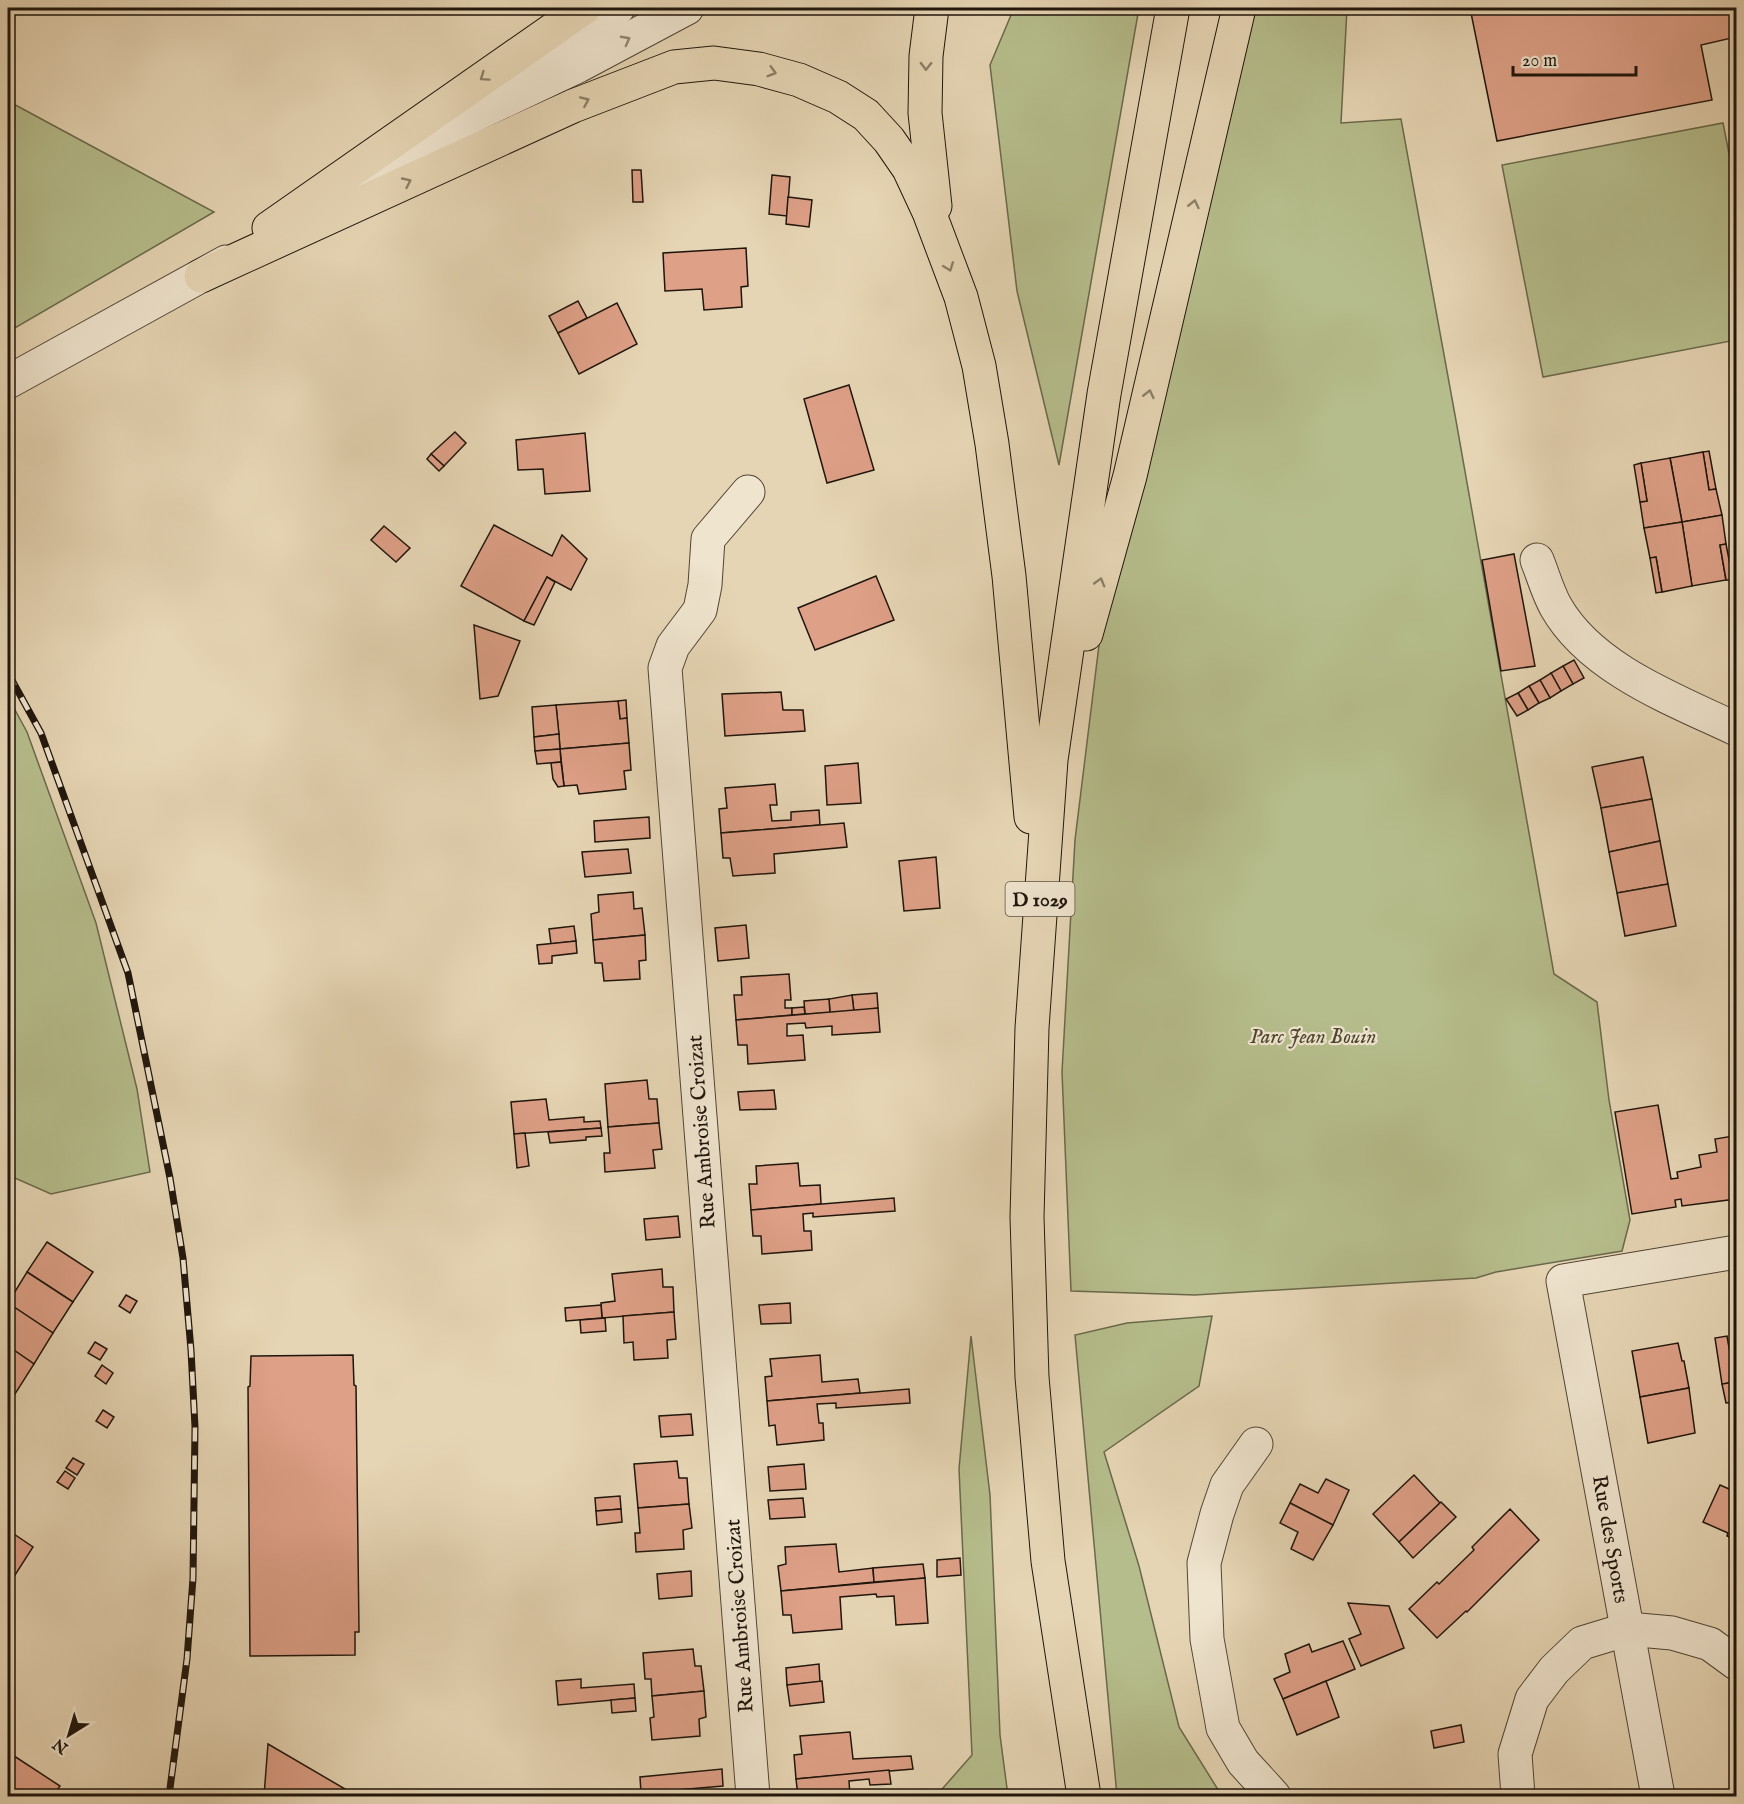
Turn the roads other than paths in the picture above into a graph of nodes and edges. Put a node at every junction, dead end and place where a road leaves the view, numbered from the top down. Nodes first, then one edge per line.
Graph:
1 (584, 8) edge
2 (618, 8) edge
3 (687, 8) edge
4 (932, 8) edge
5 (1173, 8) edge
6 (1239, 8) edge
7 (479, 112) junction
8 (937, 236) junction
9 (201, 276) junction
10 (8, 382) edge
11 (748, 492) dead end
12 (1537, 560) dead end
13 (1737, 729) edge
14 (1051, 760) junction
15 (1039, 917) junction
16 (1737, 1252) edge
17 (1256, 1444) dead end
18 (1628, 1629) junction
19 (1737, 1663) edge
20 (753, 1797) edge
21 (1084, 1797) edge
22 (1274, 1797) edge
23 (1518, 1797) edge
24 (1658, 1797) edge

1 -> 9 main road
2 - 7 street
7 -> 3 street
4 -> 8 main road
5 - 14 main road, D 1029
14 -> 6 main road
7 - 9 street
9 -> 8 main road
8 -> 15 main road
9 - 10 street
11 - 20 street, Rue Ambroise Croizat
12 - 13 street
14 - 15 main road, D 1029
15 - 21 main road, D 1029
16 - 18 street, Rue des Sports
17 - 22 street
18 - 19 street
18 - 23 street
18 - 24 street, Rue des Sports

